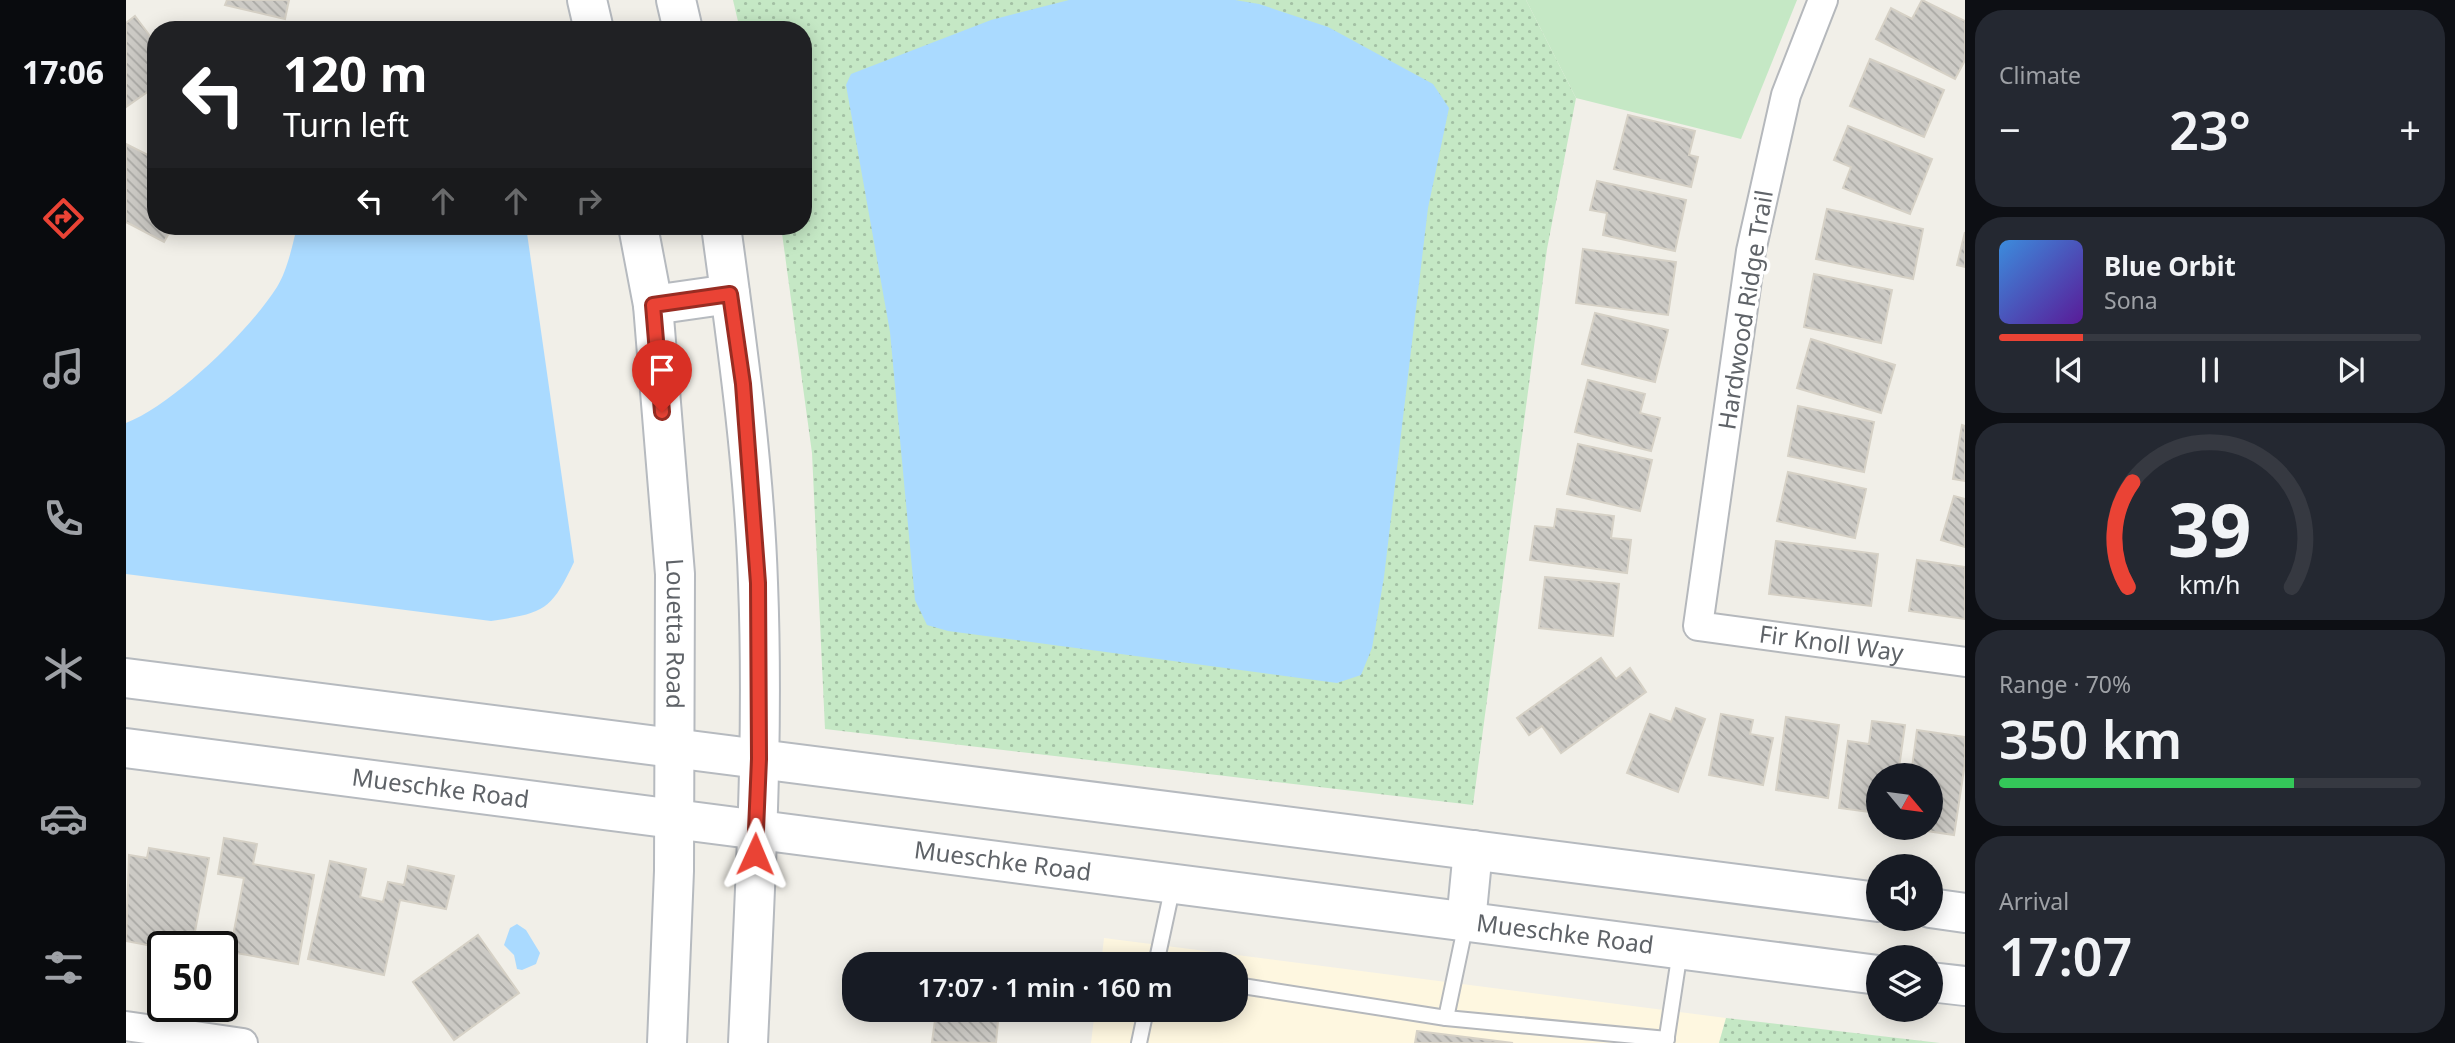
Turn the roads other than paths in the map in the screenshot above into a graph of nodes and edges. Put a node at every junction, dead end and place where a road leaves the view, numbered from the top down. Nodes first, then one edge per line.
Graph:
1 (586, 0) edge
2 (676, 0) edge
3 (1823, 0) edge
4 (592, 21) edge
5 (680, 21) edge
6 (640, 235) edge
7 (722, 235) edge
8 (730, 294) junction
9 (653, 305) junction
10 (1698, 626) joint
11 (1965, 662) edge
12 (126, 678) edge
13 (126, 748) edge
14 (674, 748) junction
15 (759, 759) junction
16 (674, 818) junction
17 (754, 829) junction
18 (1473, 850) junction
19 (1174, 884) junction
20 (1866, 900) edge
21 (1943, 910) edge
22 (1965, 913) edge
23 (1466, 922) junction
24 (1680, 950) junction
25 (1159, 952) edge
26 (1866, 973) edge
27 (1943, 983) edge
28 (1965, 986) edge
29 (1248, 987) edge
30 (1446, 1018) junction
31 (1143, 1022) edge
32 (126, 1026) edge
33 (1666, 1041) edge
34 (243, 1043) edge
35 (667, 1043) edge
36 (748, 1043) edge
37 (1139, 1043) edge

1 - 4 main road
2 - 5 main road
3 - 10 street, Hardwood Ridge Trail
6 - 9 main road, Louetta Road
7 - 8 main road
8 - 9 main road
8 - 15 main road
9 - 14 main road, Louetta Road
10 - 11 street, Fir Knoll Way
12 - 14 main road
13 - 16 main road, Mueschke Road
14 - 15 main road
14 - 16 main road, Louetta Road
15 - 17 main road
15 - 18 main road
16 - 17 main road, Mueschke Road
16 - 35 main road, Louetta Road
17 - 19 main road, Mueschke Road
17 - 36 main road
18 - 20 main road
18 - 23 main road
19 - 23 main road, Mueschke Road
19 - 25 lane
21 - 22 main road
23 - 24 main road, Mueschke Road
23 - 30 lane
24 - 26 main road, Mueschke Road
24 - 33 lane
27 - 28 main road
29 - 30 lane
30 - 33 lane
31 - 37 lane
32 - 34 street

